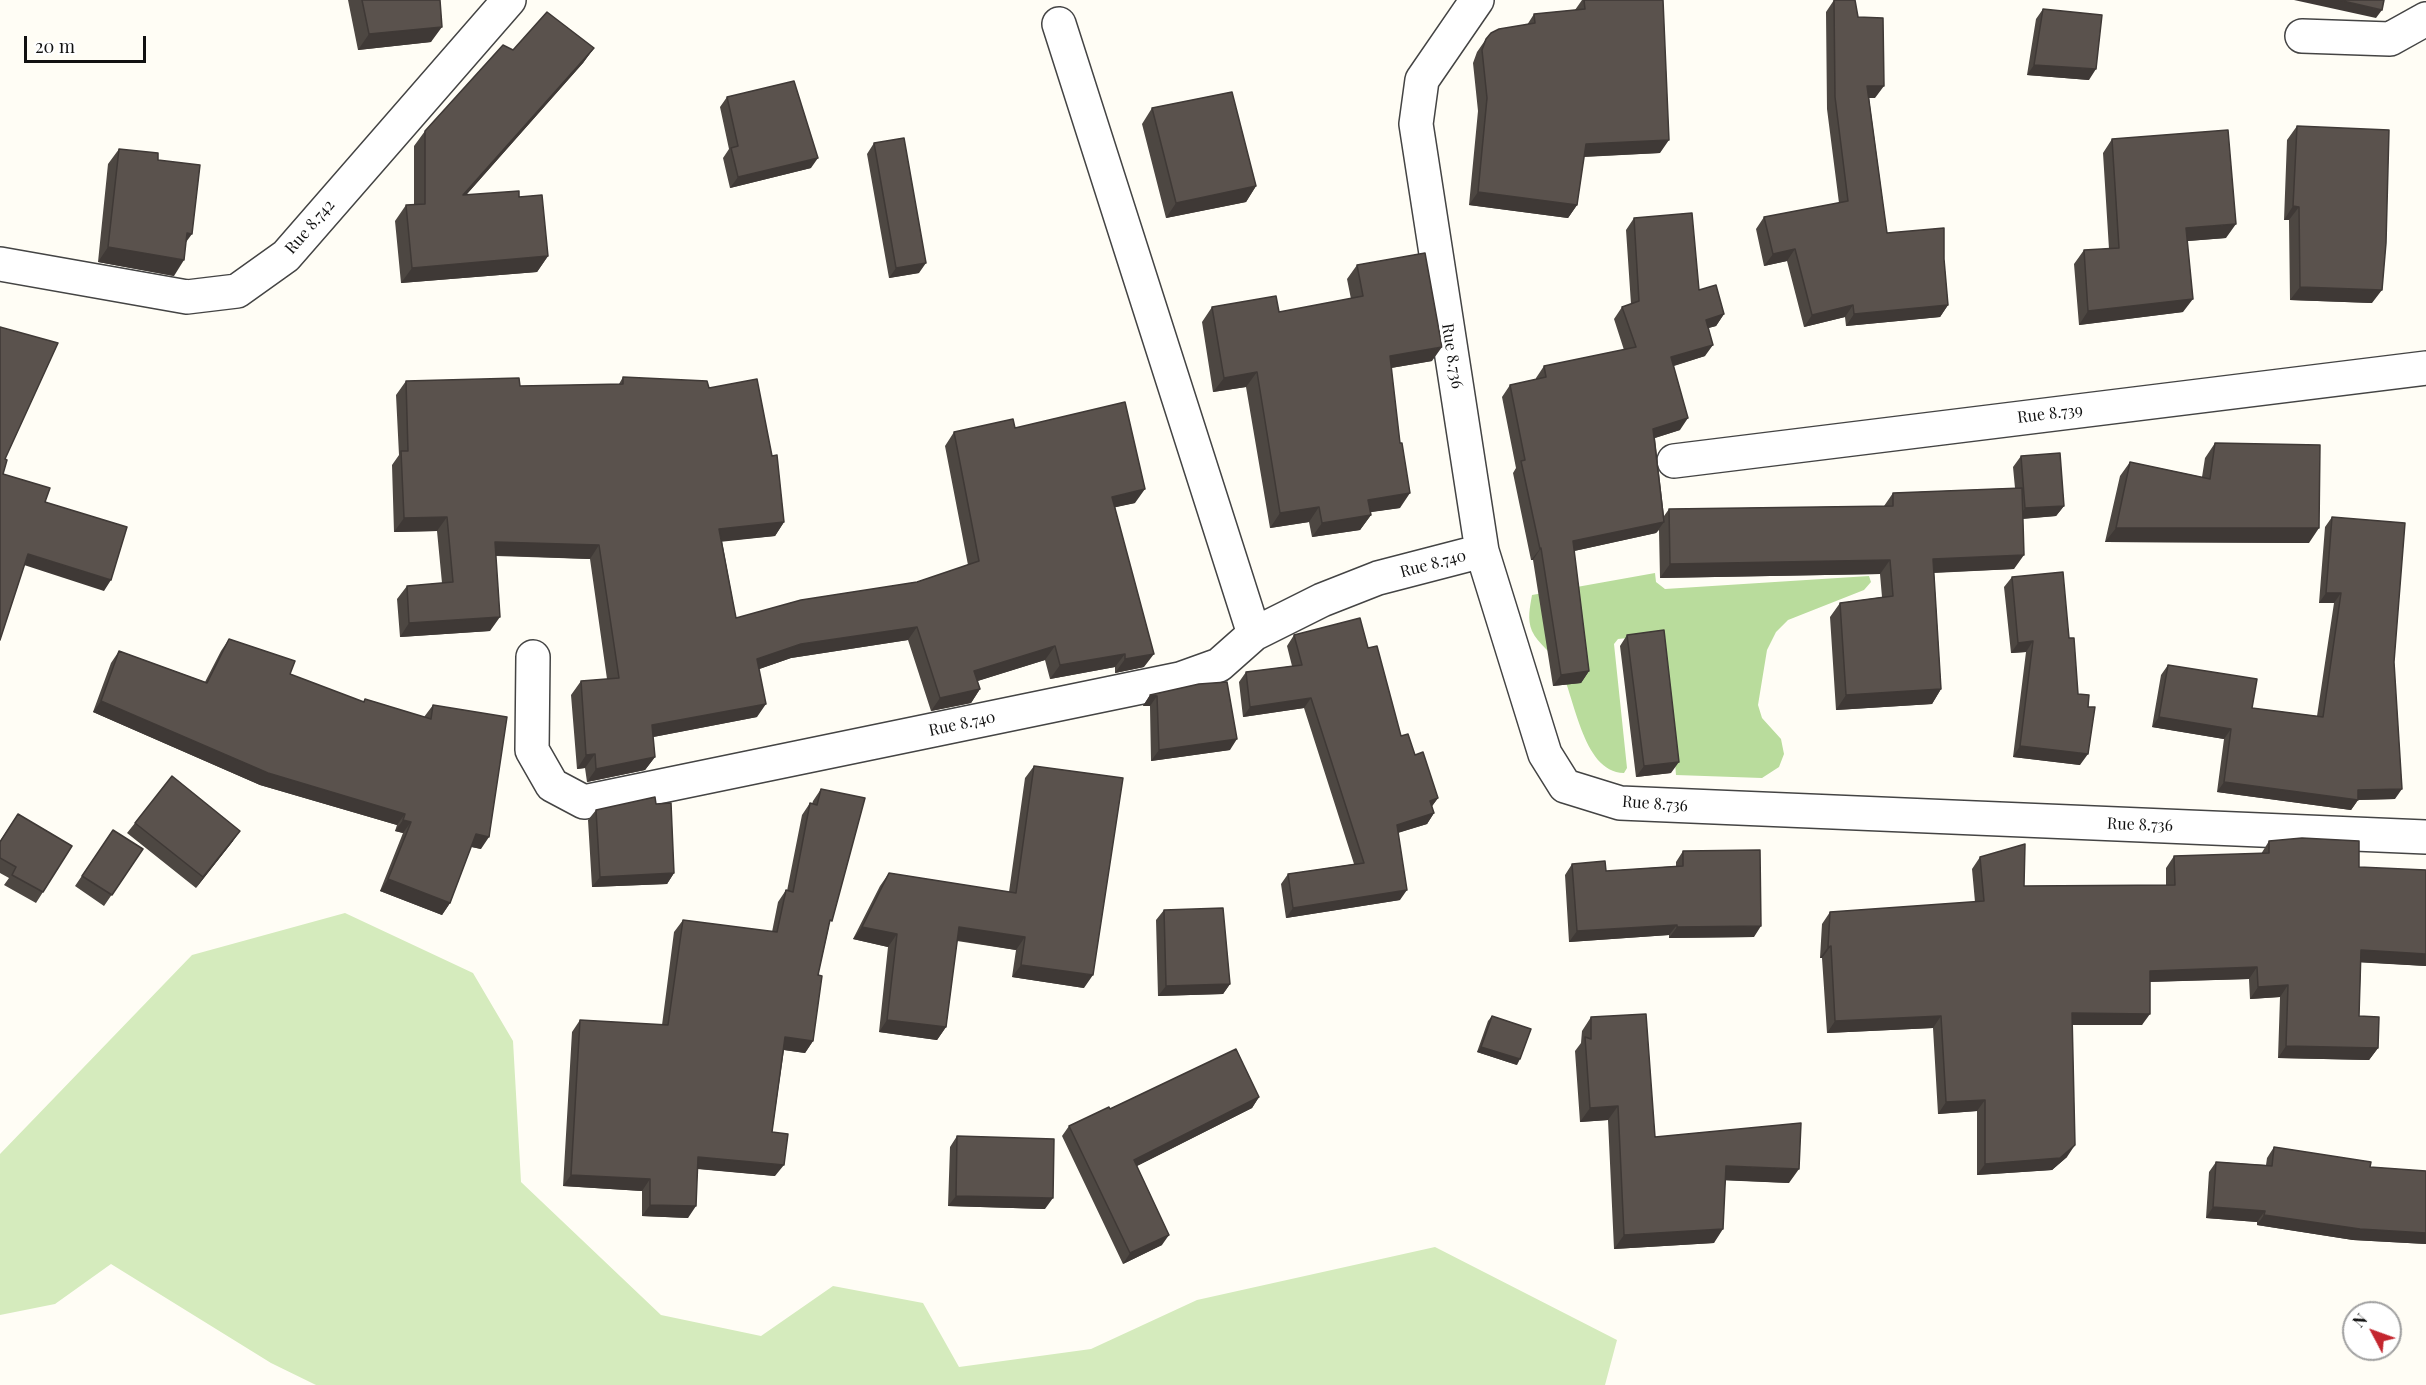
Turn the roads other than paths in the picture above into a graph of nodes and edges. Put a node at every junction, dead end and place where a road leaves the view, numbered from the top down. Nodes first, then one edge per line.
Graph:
1 (509, 0) edge
2 (1478, 0) edge
3 (2426, 19) edge
4 (1059, 24) dead end
5 (2302, 36) dead end
6 (0, 264) edge
7 (2426, 368) edge
8 (1674, 461) dead end
9 (1482, 551) junction
10 (1254, 634) junction
11 (532, 657) dead end
12 (2426, 837) edge

1 - 6 street, Rue 8.742
2 - 9 street, Rue 8.736
3 - 5 street
4 - 10 street
7 - 8 street, Rue 8.739
9 - 10 street, Rue 8.740
9 - 12 street, Rue 8.736
10 - 11 street, Rue 8.740

